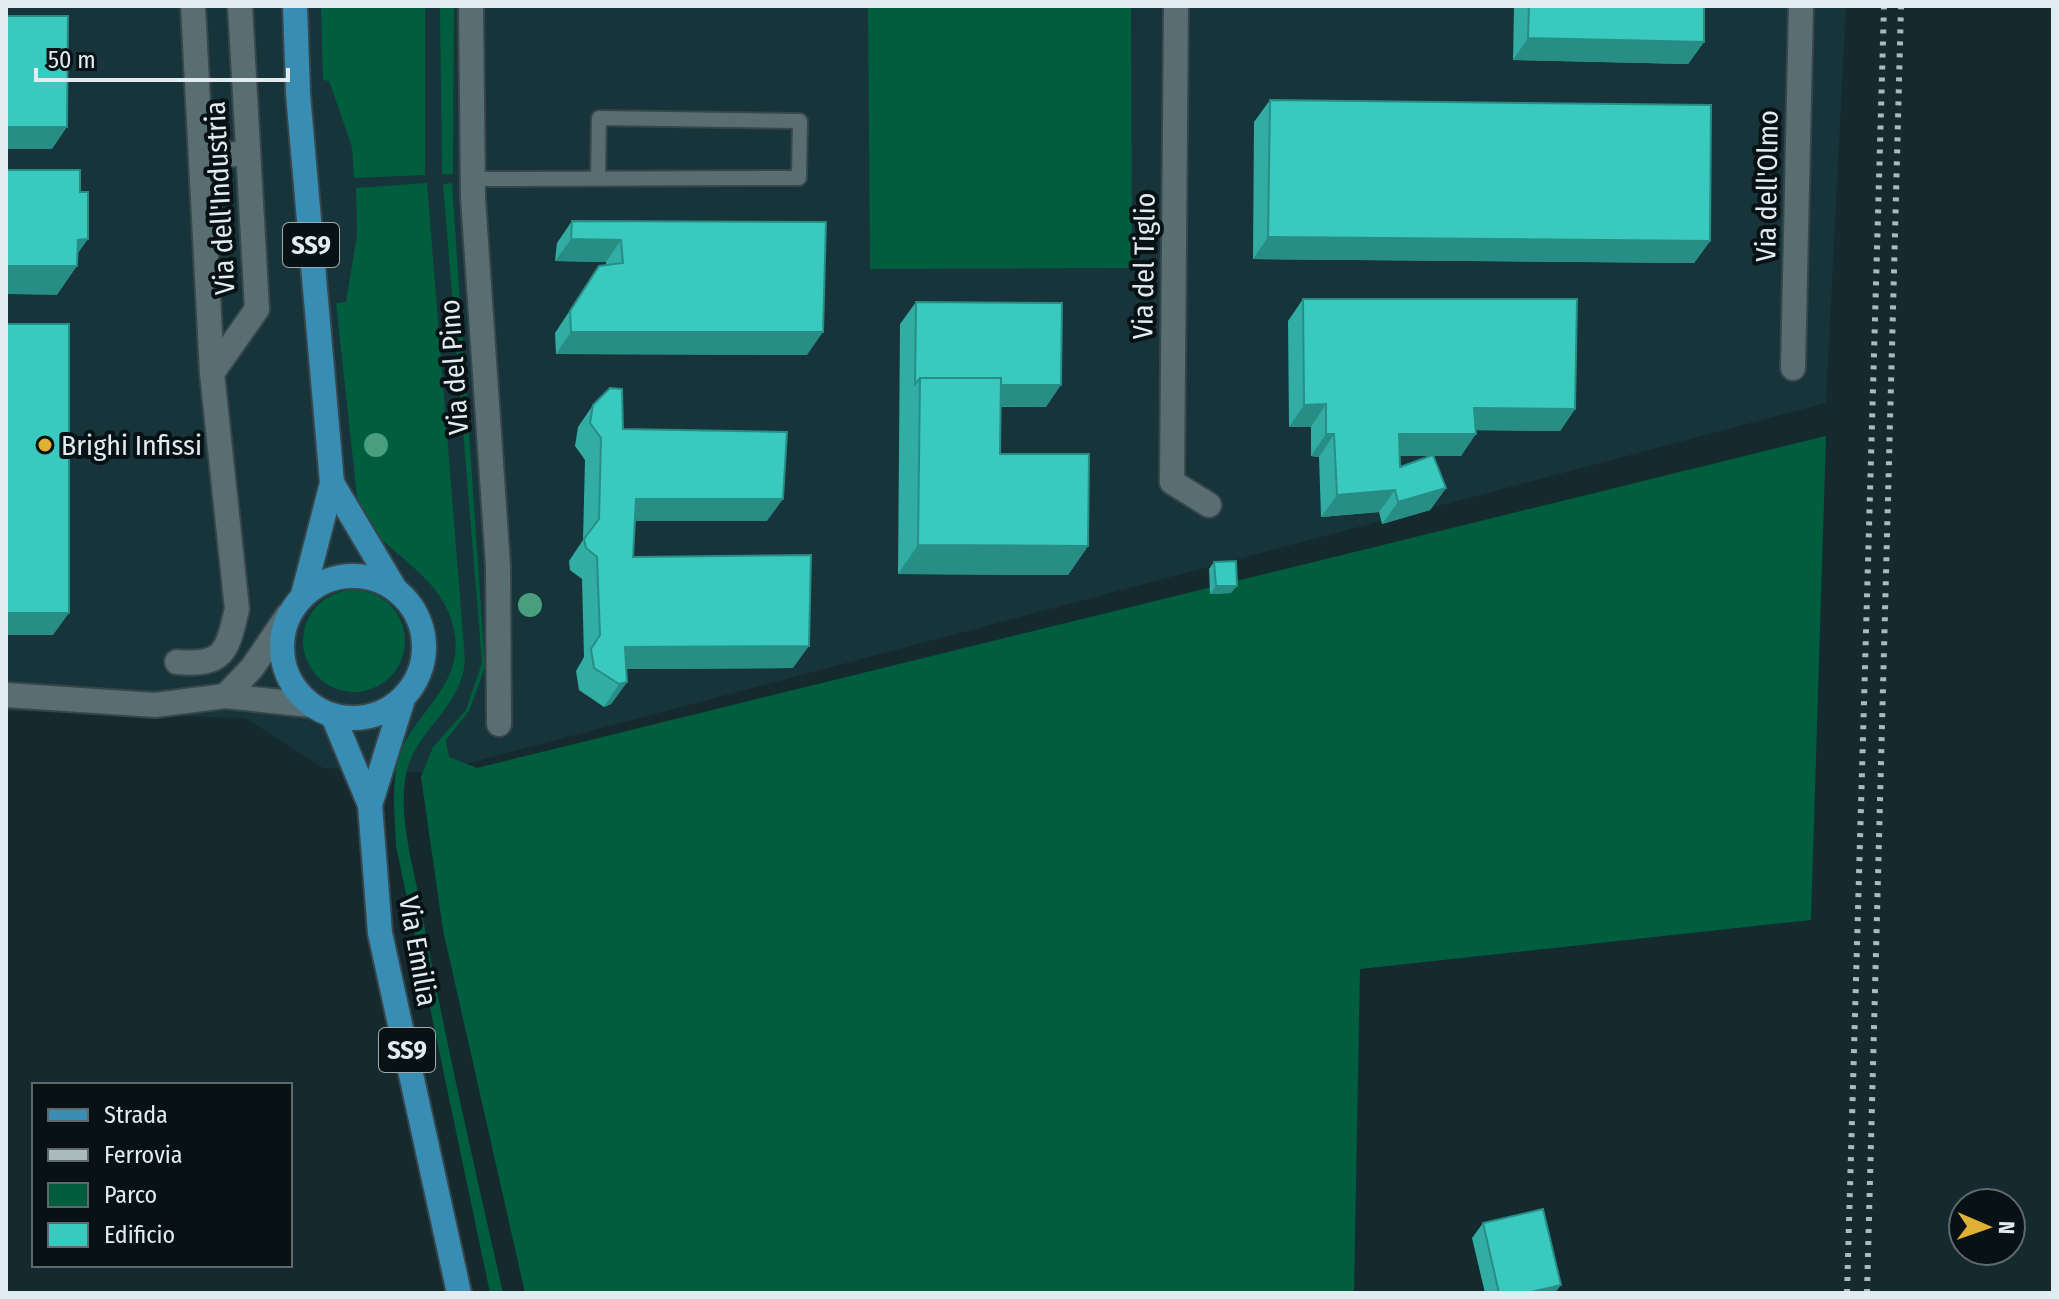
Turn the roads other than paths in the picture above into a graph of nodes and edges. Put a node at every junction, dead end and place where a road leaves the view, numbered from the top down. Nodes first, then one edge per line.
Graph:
1 (193, 6) edge
2 (240, 6) edge
3 (295, 6) edge
4 (471, 6) edge
5 (1176, 6) edge
6 (1801, 6) edge
7 (247, 153) junction
8 (202, 157) junction
9 (598, 176) junction
10 (473, 179) junction
11 (1793, 368) dead end
12 (212, 373) junction
13 (332, 483) junction
14 (1209, 505) dead end
15 (395, 589) junction
16 (303, 595) junction
17 (288, 615) junction
18 (177, 662) dead end
19 (6, 695) edge
20 (225, 696) junction
21 (403, 699) junction
22 (310, 705) junction
23 (333, 716) junction
24 (499, 724) dead end
25 (370, 805) junction
26 (459, 1293) edge

1 - 8 street, Via dell'Industria
2 - 7 street, Via dell'Industria
3 - 13 main road, Via Emilia / SS9
4 - 10 street, Via del Pino
5 - 14 street, Via del Tiglio
6 - 11 street, Via dell'Olmo
7 - 8 street
7 - 12 street, Via dell'Industria
8 - 12 street, Via dell'Industria
9 - 9 lane
9 - 10 lane
10 - 24 street, Via del Pino
12 - 18 street, Via dell'Industria
13 - 15 main road, Via Emilia / SS9
13 - 16 main road, Via Emilia / SS9
15 - 16 main road, Via Emilia / SS9
15 - 21 main road, Via Emilia / SS9
16 - 17 main road, Via Emilia / SS9
17 - 20 street
17 - 22 main road, Via Emilia / SS9
19 - 20 street
20 - 22 street
21 - 23 main road, Via Emilia / SS9
21 - 25 main road, Via Emilia / SS9
22 - 23 main road, Via Emilia / SS9
23 - 25 main road, Via Emilia / SS9
25 - 26 main road, Via Emilia / SS9

